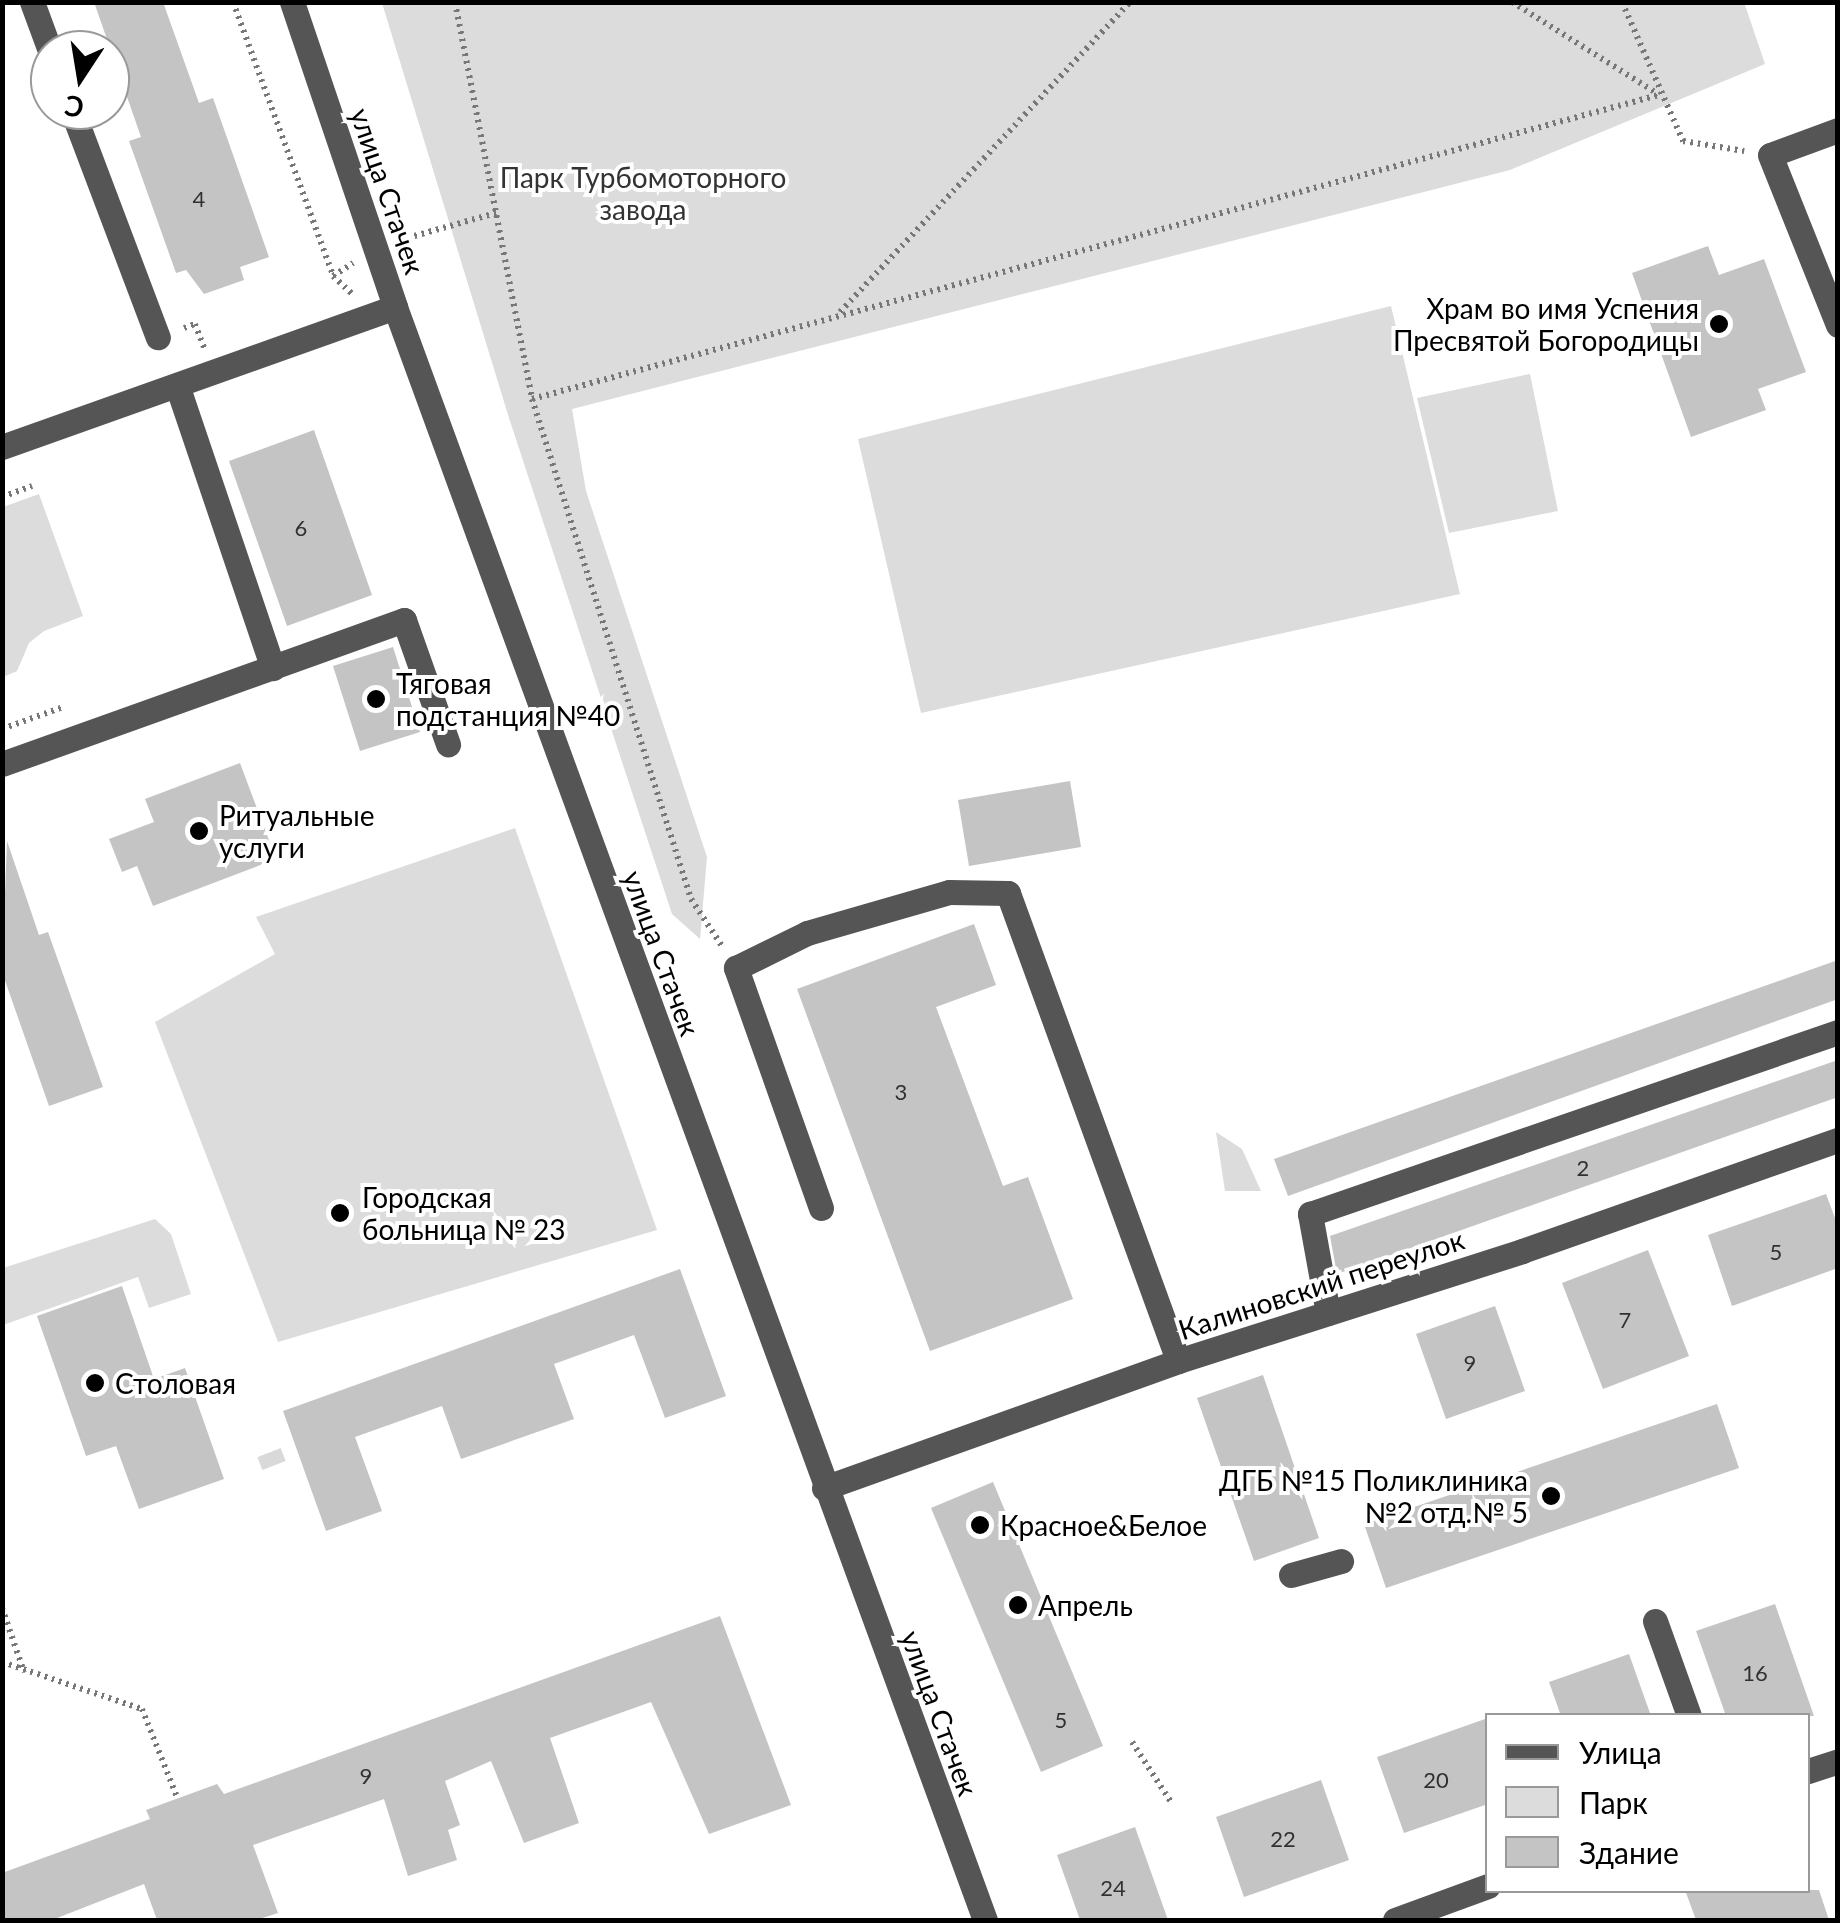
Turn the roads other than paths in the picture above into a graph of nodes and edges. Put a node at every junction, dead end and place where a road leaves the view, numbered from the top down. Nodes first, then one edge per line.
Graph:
1 (32, 2) edge
2 (292, 2) edge
3 (42, 30) edge
4 (80, 130) edge
5 (1838, 130) edge
6 (395, 307) junction
7 (1838, 324) edge
8 (158, 337) dead end
9 (177, 385) junction
10 (2, 448) edge
11 (273, 668) junction
12 (448, 744) dead end
13 (2, 764) edge
14 (1838, 1032) edge
15 (1838, 1140) edge
16 (822, 1208) dead end
17 (1328, 1314) junction
18 (1178, 1361) junction
19 (824, 1488) junction
20 (1342, 1560) dead end
21 (1291, 1574) dead end
22 (1655, 1621) dead end
23 (1688, 1713) edge
24 (1838, 1761) edge
25 (1810, 1770) edge
26 (1485, 1887) edge
27 (985, 1920) edge
28 (1394, 1920) edge

1 - 3 street
2 - 6 street, улица Стачек
4 - 8 street
5 - 7 street
6 - 9 street
6 - 19 street, улица Стачек
9 - 10 street
9 - 11 street
11 - 12 street
11 - 13 street
14 - 17 street
15 - 17 street, Калиновский переулок
16 - 18 street
17 - 18 street, Калиновский переулок
18 - 19 street, Калиновский переулок
19 - 27 street, улица Стачек
20 - 21 street
22 - 23 street
24 - 25 street
26 - 28 street

